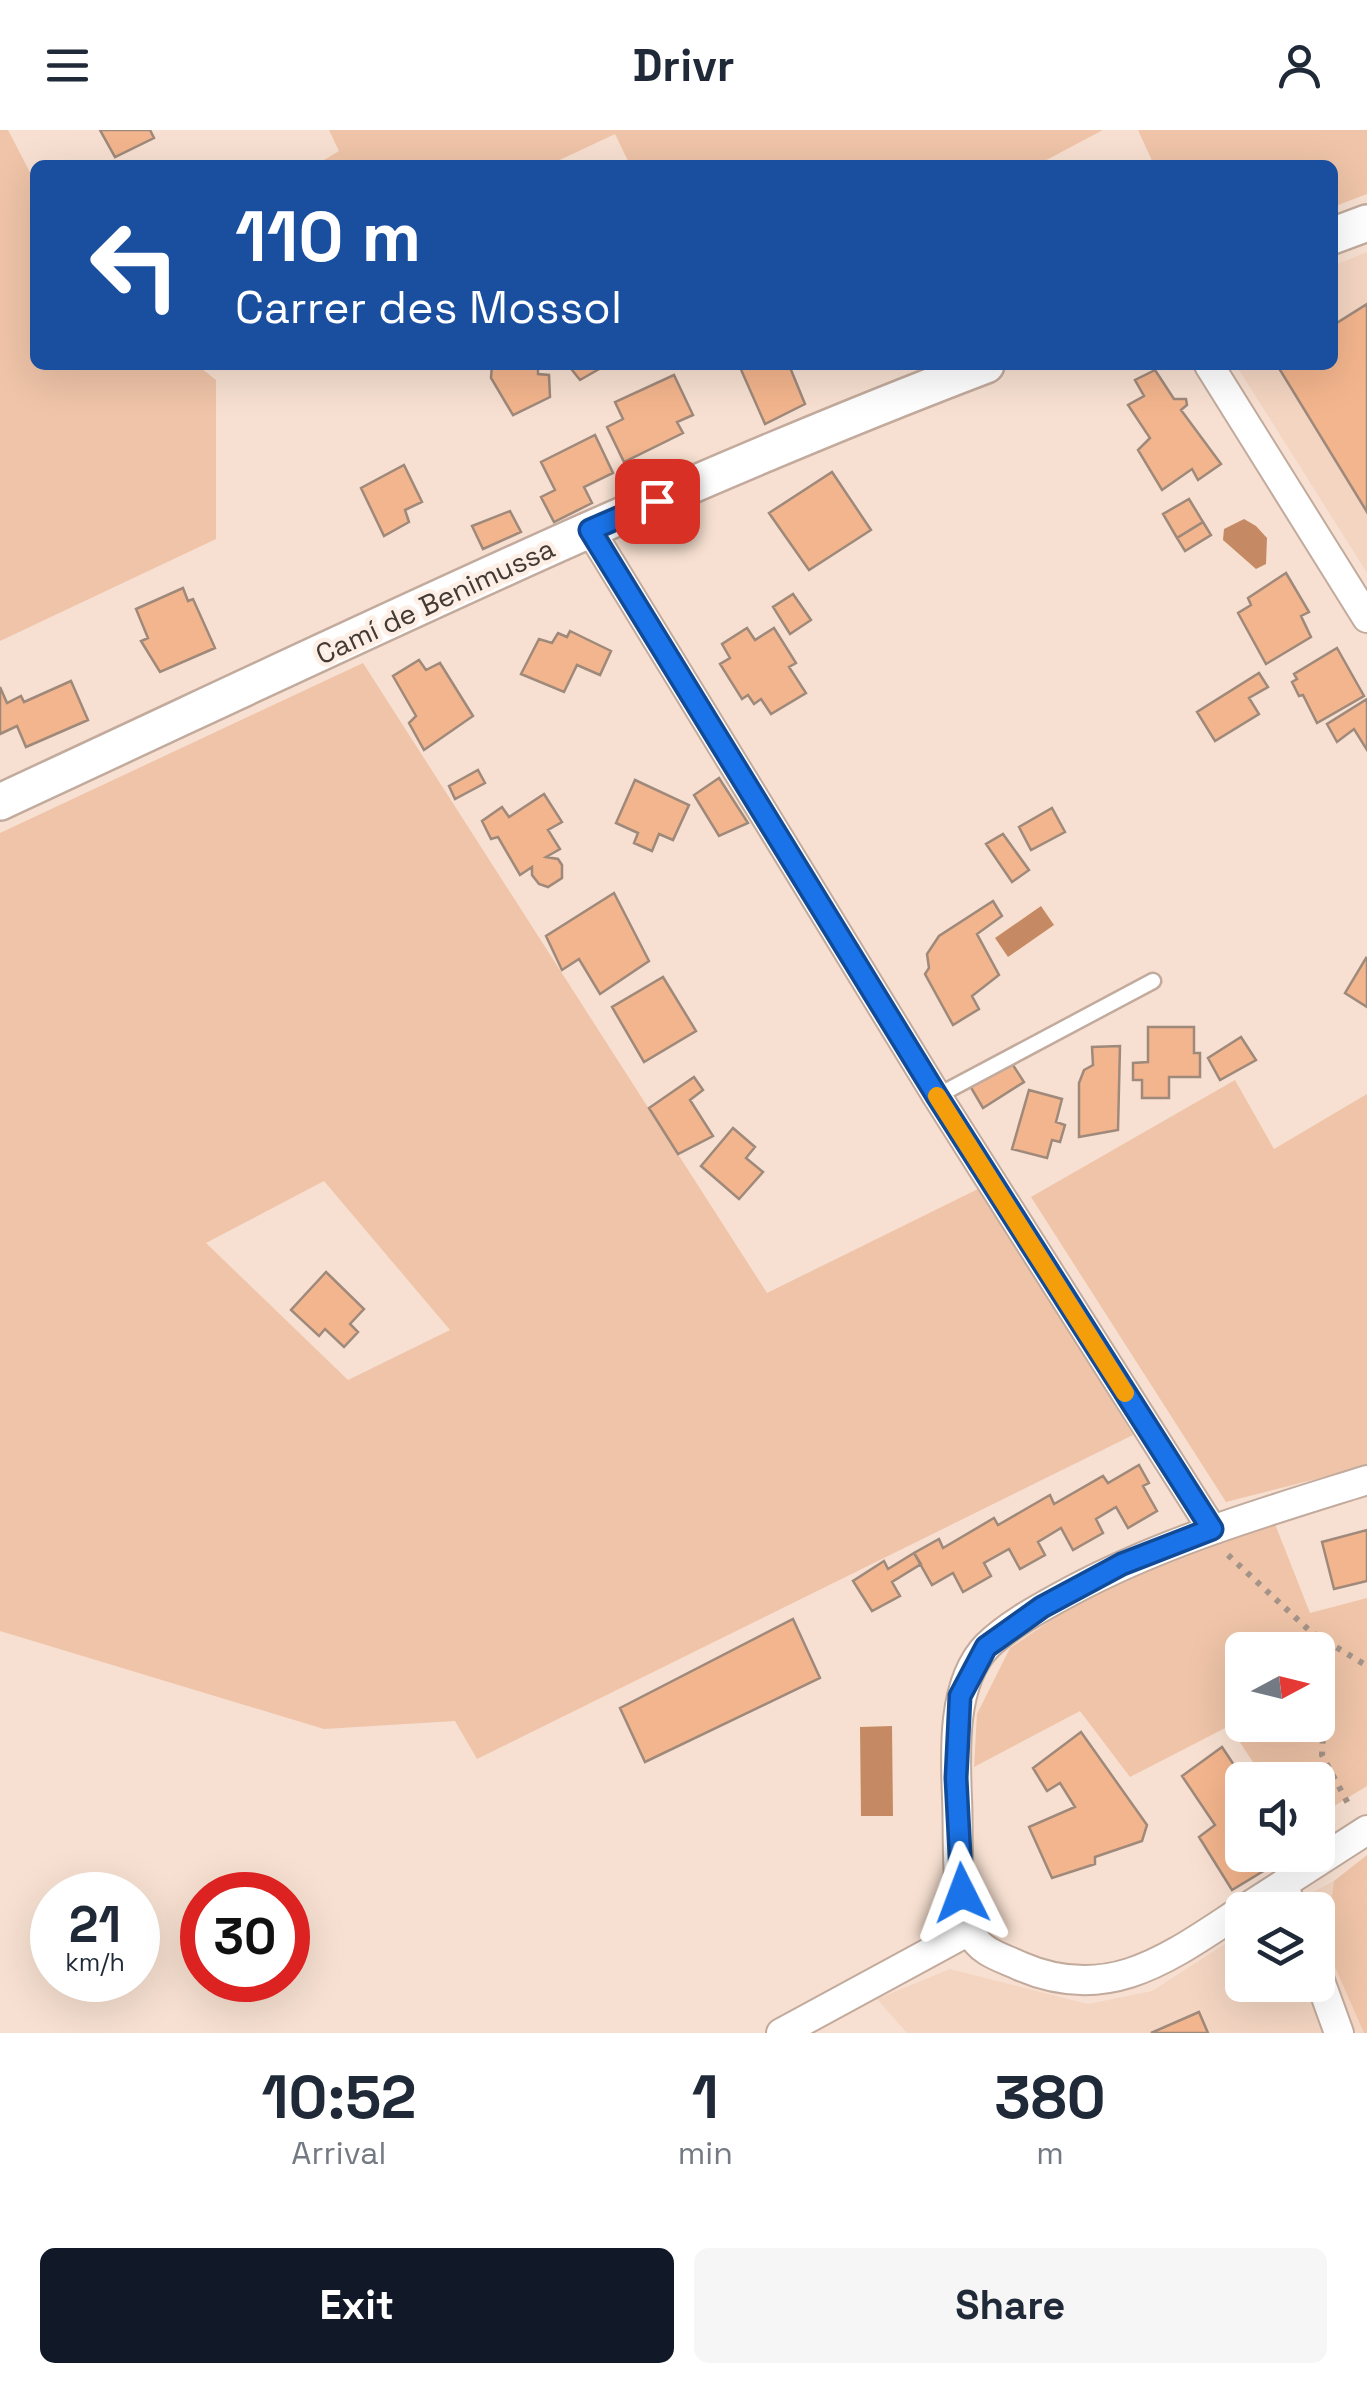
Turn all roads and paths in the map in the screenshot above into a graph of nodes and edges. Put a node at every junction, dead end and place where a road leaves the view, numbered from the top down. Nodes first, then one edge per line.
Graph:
1 (1367, 223) edge
2 (1338, 234) edge
3 (973, 370) edge
4 (1211, 370) edge
5 (590, 530) junction
6 (1367, 618) edge
7 (0, 802) edge
8 (1153, 981) dead end
9 (937, 1096) junction
10 (1367, 1480) edge
11 (1212, 1529) junction
12 (1313, 1632) edge
13 (1335, 1647) edge
14 (1367, 1666) edge
15 (1323, 1742) edge
16 (1366, 1831) edge
17 (1294, 1892) edge
18 (1225, 1922) edge
19 (970, 1931) junction
20 (1328, 2002) edge
21 (781, 2033) edge
22 (1339, 2033) edge

1 - 2 street
3 - 5 street, Camí de Benimussa
4 - 6 street
5 - 7 street, Camí de Benimussa
5 - 9 street
8 - 9 lane
9 - 11 street
10 - 11 street
11 - 12 path
11 - 19 street
13 - 14 path
15 - 16 path
16 - 17 street
18 - 19 street
19 - 21 street
20 - 22 street

